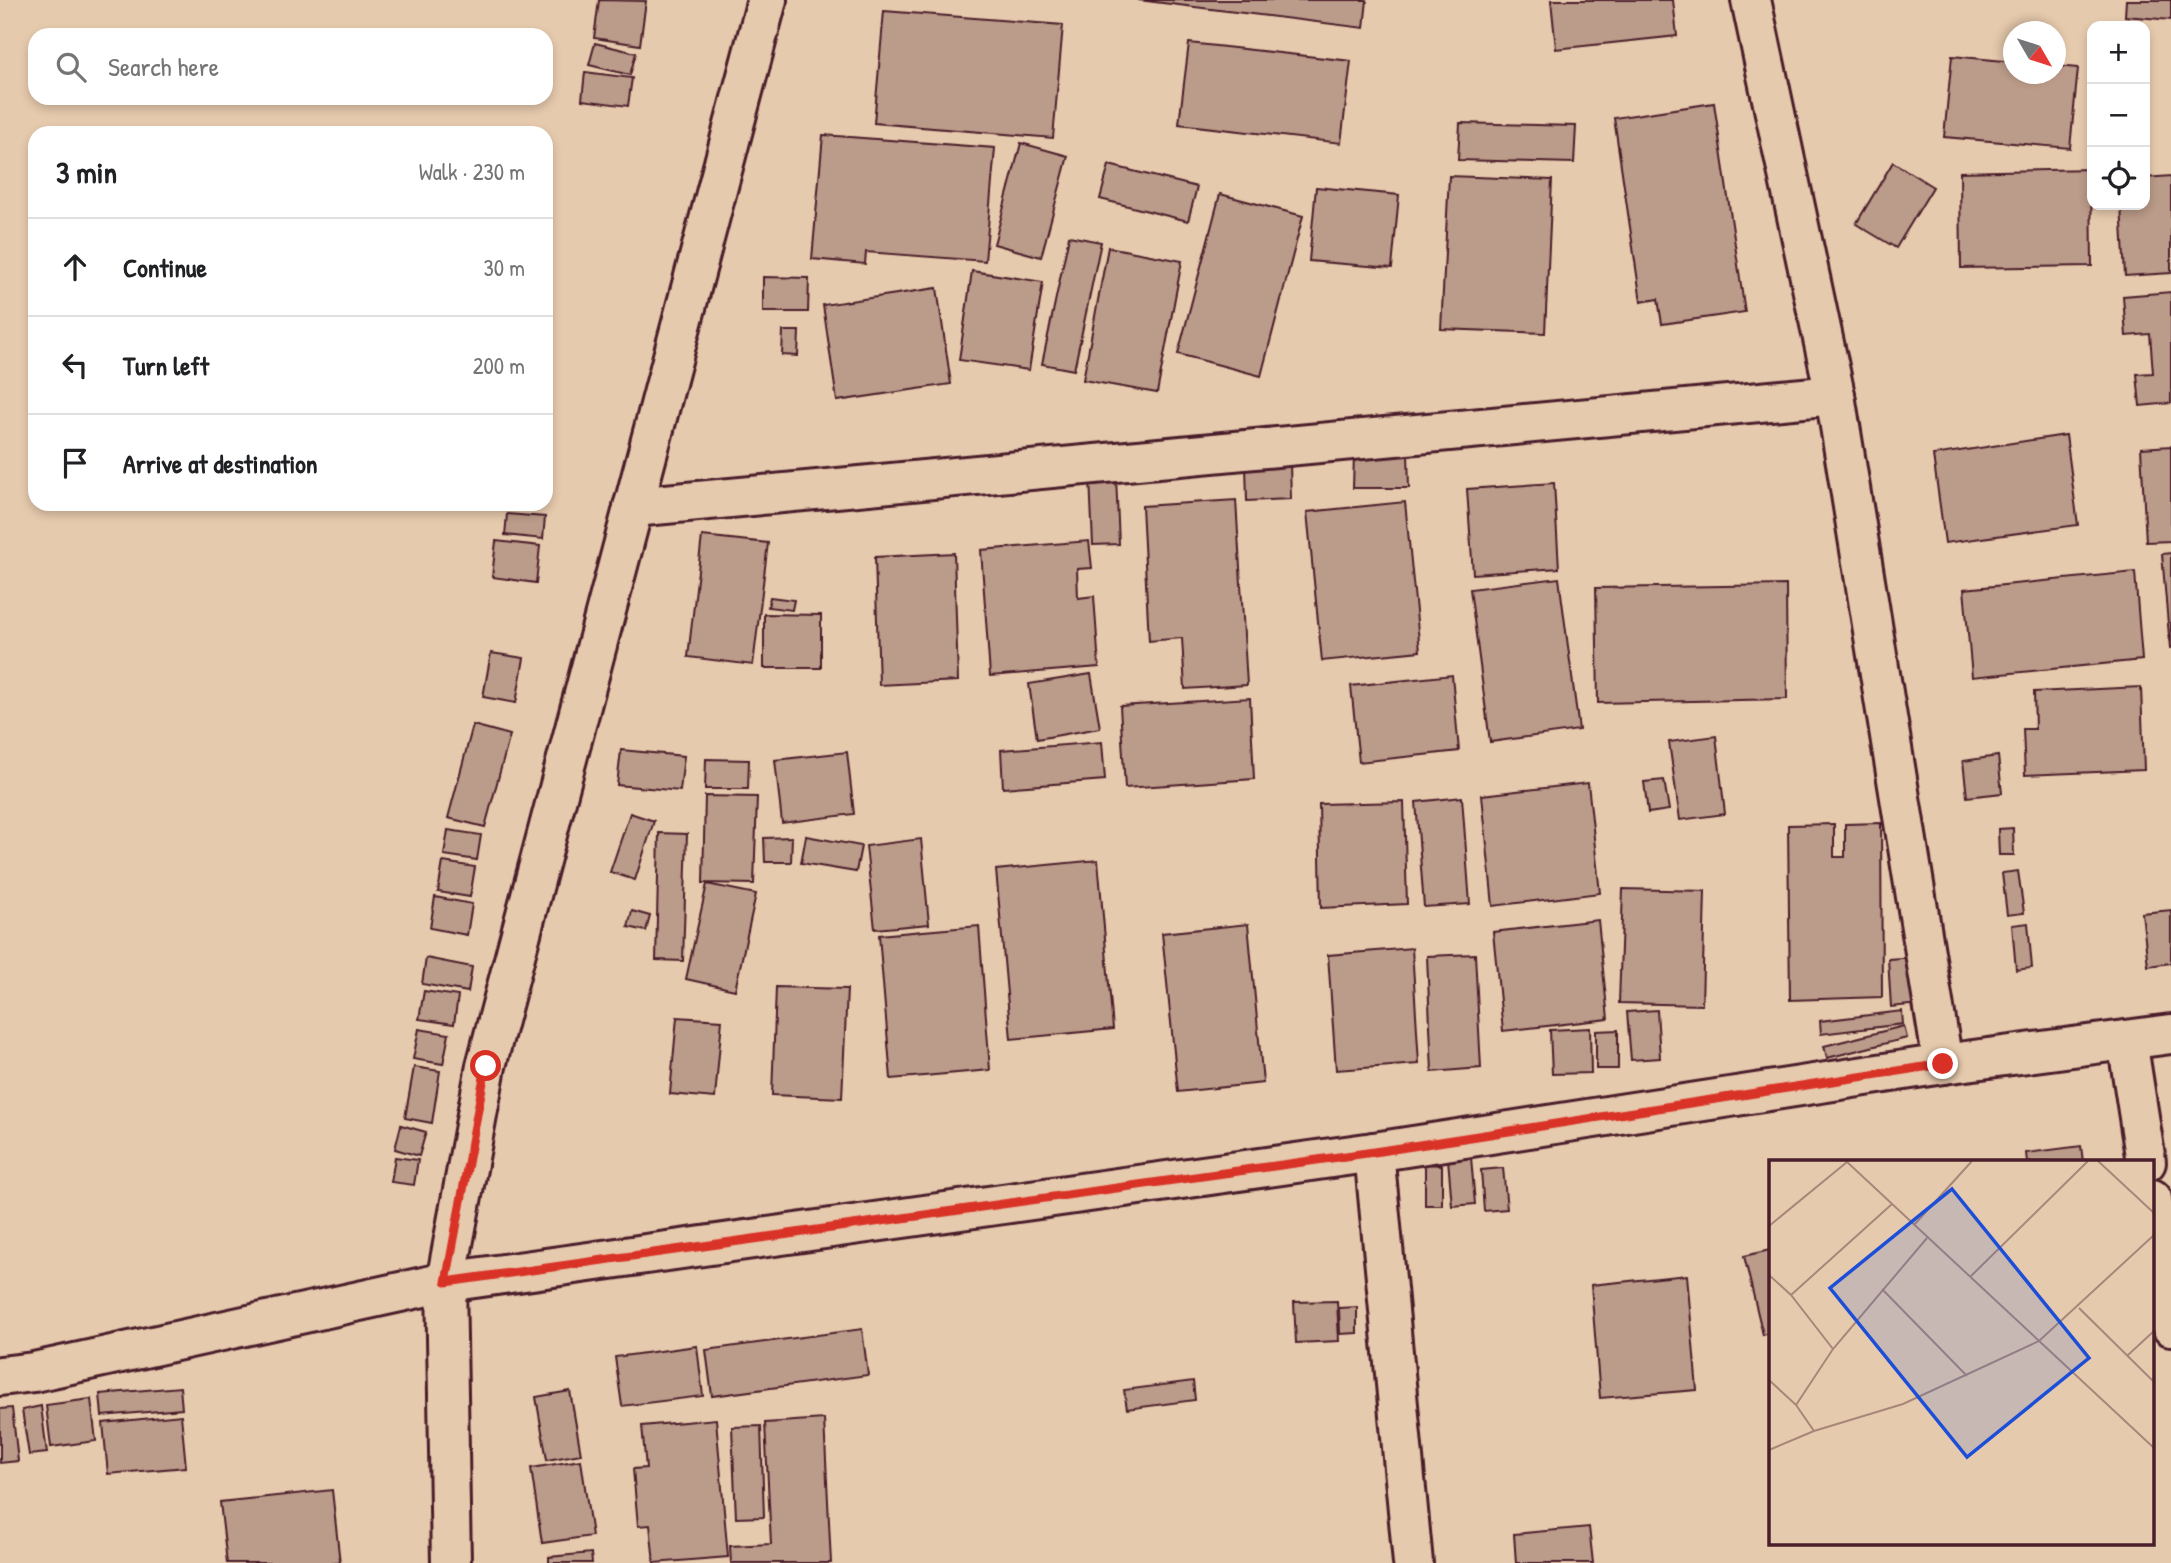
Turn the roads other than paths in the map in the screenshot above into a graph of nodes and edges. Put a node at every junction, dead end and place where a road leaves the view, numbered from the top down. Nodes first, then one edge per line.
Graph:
1 (767, 0) edge
2 (1751, 0) edge
3 (1835, 395) junction
4 (633, 507) junction
5 (2171, 1034) edge
6 (2127, 1040) junction
7 (1943, 1064) junction
8 (1374, 1152) junction
9 (2146, 1160) edge
10 (2154, 1212) edge
11 (446, 1282) junction
12 (2171, 1325) edge
13 (0, 1376) edge
14 (451, 1563) edge
15 (1413, 1563) edge

1 - 4 street
2 - 3 street
3 - 4 street
3 - 7 street
4 - 11 street
5 - 6 street
6 - 7 street
6 - 9 street
7 - 8 street
8 - 11 street
8 - 15 street
10 - 12 street
11 - 13 street
11 - 14 street

